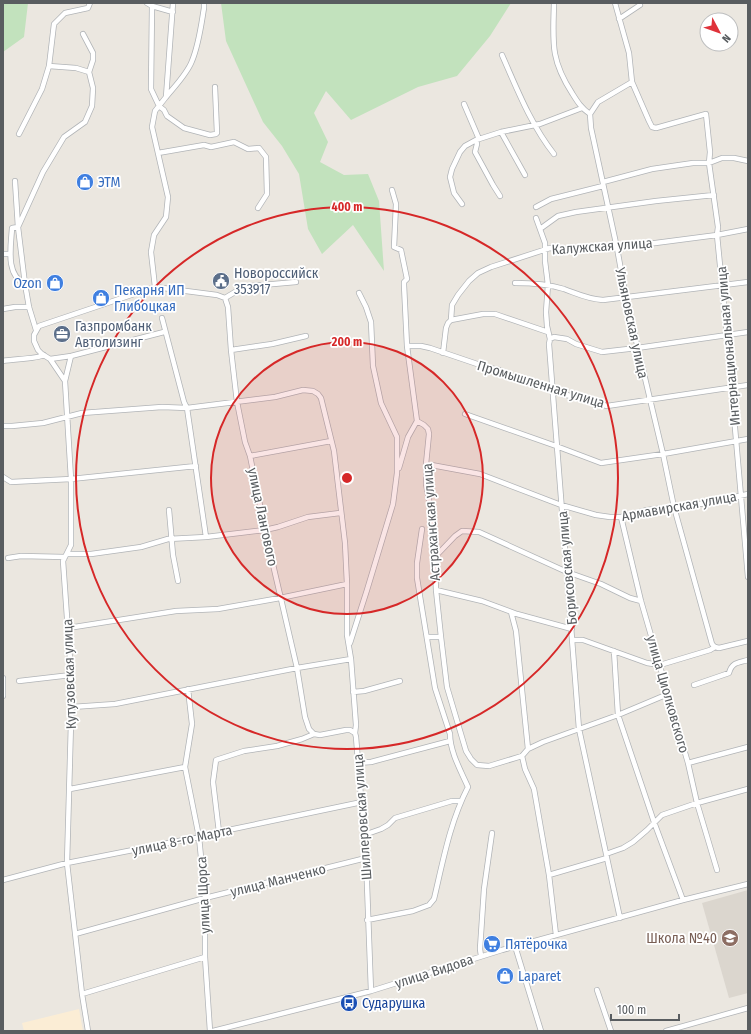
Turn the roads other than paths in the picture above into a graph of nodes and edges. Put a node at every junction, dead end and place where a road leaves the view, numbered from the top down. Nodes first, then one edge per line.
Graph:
1 (90, 3) edge
2 (147, 3) edge
3 (173, 3) edge
4 (204, 3) edge
5 (554, 3) edge
6 (615, 3) edge
7 (640, 5) dead end
8 (152, 6) junction
9 (173, 12) junction
10 (619, 19) junction
11 (83, 34) dead end
12 (502, 55) dead end
13 (49, 66) junction
14 (89, 72) junction
15 (632, 82) junction
16 (215, 87) dead end
17 (166, 97) junction
18 (464, 104) dead end
19 (159, 106) junction
20 (582, 108) junction
21 (590, 114) junction
22 (535, 125) junction
23 (501, 132) junction
24 (19, 134) dead end
25 (477, 140) junction
26 (158, 152) junction
27 (554, 154) dead end
28 (748, 161) edge
29 (709, 163) junction
30 (525, 175) dead end
31 (15, 182) dead end
32 (603, 184) junction
33 (392, 190) dead end
34 (714, 195) junction
35 (500, 196) dead end
36 (462, 204) dead end
37 (536, 207) dead end
38 (258, 208) dead end
39 (607, 208) junction
40 (536, 218) dead end
41 (18, 227) junction
42 (540, 229) junction
43 (748, 229) edge
44 (717, 235) junction
45 (617, 248) junction
46 (545, 249) junction
47 (3, 254) edge
48 (10, 254) junction
49 (296, 282) dead end
50 (748, 282) edge
51 (515, 283) dead end
52 (25, 284) junction
53 (548, 285) junction
54 (722, 285) junction
55 (155, 287) junction
56 (359, 293) dead end
57 (225, 298) junction
58 (626, 298) junction
59 (29, 307) junction
60 (3, 309) edge
61 (162, 318) dead end
62 (451, 320) junction
63 (36, 330) junction
64 (164, 332) junction
65 (548, 332) junction
66 (748, 332) edge
67 (306, 336) dead end
68 (727, 336) junction
69 (550, 339) junction
70 (407, 346) junction
71 (637, 348) junction
72 (231, 350) junction
73 (443, 353) junction
74 (44, 355) junction
75 (71, 356) junction
76 (50, 358) junction
77 (3, 361) edge
78 (65, 381) junction
79 (748, 385) edge
80 (731, 388) junction
81 (552, 391) junction
82 (650, 401) junction
83 (237, 402) junction
84 (187, 408) junction
85 (465, 414) dead end
86 (68, 416) junction
87 (417, 421) junction
88 (3, 426) edge
89 (748, 439) edge
90 (331, 441) junction
91 (737, 441) junction
92 (556, 446) junction
93 (663, 454) junction
94 (250, 456) junction
95 (426, 464) junction
96 (196, 466) junction
97 (397, 473) junction
98 (3, 477) edge
99 (71, 479) junction
100 (748, 494) edge
101 (741, 495) junction
102 (561, 505) junction
103 (674, 507) junction
104 (169, 510) dead end
105 (340, 513) junction
106 (621, 517) junction
107 (422, 529) dead end
108 (265, 530) junction
109 (206, 536) junction
110 (172, 538) junction
111 (66, 555) junction
112 (8, 558) dead end
113 (434, 558) junction
114 (566, 572) junction
115 (748, 577) edge
116 (178, 581) dead end
117 (347, 584) junction
118 (436, 590) junction
119 (280, 598) junction
120 (641, 601) junction
121 (511, 612) junction
122 (68, 628) junction
123 (572, 629) junction
124 (427, 637) junction
125 (441, 637) junction
126 (572, 640) junction
127 (748, 641) edge
128 (350, 644) junction
129 (715, 648) junction
130 (614, 651) junction
131 (351, 659) junction
132 (748, 660) edge
133 (660, 665) junction
134 (297, 668) junction
135 (71, 675) junction
136 (3, 678) edge
137 (20, 681) dead end
138 (400, 681) dead end
139 (694, 685) dead end
140 (3, 688) edge
141 (188, 689) junction
142 (353, 692) junction
143 (668, 694) junction
144 (3, 696) edge
145 (72, 707) junction
146 (618, 715) junction
147 (580, 729) junction
148 (355, 733) junction
149 (314, 734) junction
150 (450, 741) junction
151 (748, 747) edge
152 (528, 749) junction
153 (522, 756) junction
154 (358, 763) junction
155 (688, 764) junction
156 (186, 767) junction
157 (70, 788) junction
158 (748, 789) edge
159 (461, 801) junction
160 (362, 802) junction
161 (697, 803) junction
162 (654, 822) junction
163 (220, 832) junction
164 (492, 833) dead end
165 (364, 835) junction
166 (199, 837) junction
167 (607, 856) junction
168 (366, 858) junction
169 (67, 863) junction
170 (717, 870) dead end
171 (549, 875) junction
172 (3, 880) edge
173 (748, 884) edge
174 (206, 898) junction
175 (683, 900) junction
176 (620, 918) junction
177 (367, 920) junction
178 (75, 934) junction
179 (556, 935) junction
180 (516, 946) junction
181 (481, 956) junction
182 (205, 957) junction
183 (597, 990) dead end
184 (371, 991) junction
185 (82, 994) junction
186 (748, 1008) edge
187 (686, 1025) junction
188 (88, 1031) edge
189 (211, 1031) edge
190 (541, 1031) edge
191 (611, 1031) edge
192 (666, 1031) edge
193 (688, 1031) edge

1 - 13 street
2 - 8 street
3 - 9 street
4 - 17 street
5 - 20 street
6 - 10 street
7 - 10 street
8 - 9 street
8 - 19 street
9 - 17 street
10 - 15 street
11 - 14 street
12 - 22 street
13 - 14 street
13 - 24 street
14 - 41 street
15 - 21 street
15 - 29 street, Интернациональная улица
16 - 19 street
17 - 19 street
18 - 25 street
19 - 26 street
20 - 21 street
20 - 22 street
21 - 32 street, Ульяновская улица
22 - 23 street
22 - 27 street
23 - 25 street
23 - 30 street
25 - 35 street
25 - 36 street
26 - 38 street
26 - 55 street
28 - 29 street
29 - 32 street
29 - 34 street, Интернациональная улица
31 - 41 street
32 - 37 street
32 - 39 street, Ульяновская улица
33 - 70 street
34 - 39 street
34 - 44 street, Интернациональная улица
39 - 42 street
39 - 45 street, Ульяновская улица
40 - 42 street, Борисовская улица
41 - 48 street
41 - 52 street
42 - 46 street, Борисовская улица
43 - 44 street, Калужская улица
44 - 45 street, Калужская улица
44 - 54 street, Интернациональная улица
45 - 46 street, Калужская улица
45 - 58 street, Ульяновская улица
46 - 53 street, Борисовская улица
46 - 62 street, Калужская улица
47 - 48 street
48 - 52 street
49 - 57 street
50 - 54 street
51 - 53 street
52 - 59 street
53 - 58 street
53 - 65 street, Борисовская улица
54 - 58 street
54 - 68 street, Интернациональная улица
55 - 57 street
55 - 63 street
56 - 97 street
57 - 72 street, улица Лангового
58 - 71 street, Ульяновская улица
59 - 60 street
59 - 63 street
61 - 64 street
62 - 65 street
62 - 73 street, Калужская улица
63 - 74 street
64 - 75 street
64 - 84 street
65 - 69 street, Борисовская улица
66 - 68 street
67 - 72 street
68 - 71 street
68 - 80 street, Интернациональная улица
69 - 71 street
69 - 81 street, Борисовская улица
70 - 73 street, Промышленная улица
70 - 87 street
71 - 82 street, Ульяновская улица
72 - 83 street, улица Лангового
73 - 81 street, Промышленная улица
74 - 76 street
74 - 77 street
75 - 76 street
75 - 78 street
76 - 78 street, Кутузовская улица
78 - 86 street, Кутузовская улица
79 - 80 street, Промышленная улица
80 - 82 street, Промышленная улица
80 - 91 street, Интернациональная улица
81 - 82 street, Промышленная улица
81 - 92 street, Борисовская улица
82 - 93 street, Ульяновская улица
83 - 84 street
83 - 90 street, Шиллеровская улица
83 - 94 street, улица Лангового
84 - 86 street
84 - 96 street
85 - 92 street
86 - 88 street
86 - 99 street, Кутузовская улица
87 - 95 street, Астраханская улица
87 - 97 street
89 - 91 street
90 - 94 street
90 - 105 street, Шиллеровская улица
91 - 93 street
91 - 101 street, Интернациональная улица
92 - 93 street
92 - 102 street, Борисовская улица
93 - 103 street, Ульяновская улица
94 - 108 street, улица Лангового
95 - 102 street, Армавирская улица
95 - 113 street, Астраханская улица
96 - 99 street
96 - 109 street
97 - 128 street, Шиллеровская улица
98 - 99 street
99 - 111 street, Кутузовская улица
100 - 101 street, Армавирская улица
101 - 103 street, Армавирская улица
101 - 115 street, Интернациональная улица
102 - 106 street, Армавирская улица
102 - 114 street, Борисовская улица
103 - 106 street, Армавирская улица
103 - 129 street, Ульяновская улица
104 - 110 street
105 - 108 street
105 - 117 street, Шиллеровская улица
106 - 120 street, улица Циолковского
107 - 124 street, Астраханская улица
108 - 109 street
108 - 119 street, улица Лангового
109 - 110 street
110 - 111 street
110 - 116 street
111 - 112 street
111 - 122 street, Кутузовская улица
113 - 114 street
113 - 118 street, Астраханская улица
114 - 120 street
114 - 123 street, Борисовская улица
117 - 119 street
117 - 128 street, Шиллеровская улица
118 - 121 street
118 - 125 street, Астраханская улица
119 - 122 street
119 - 134 street, улица Лангового
120 - 133 street, улица Циолковского
121 - 123 street
121 - 152 street
122 - 135 street, Кутузовская улица
123 - 126 street, Борисовская улица
124 - 125 street
124 - 150 street, Астраханская улица
125 - 153 street, Астраханская улица
126 - 130 street
126 - 147 street, Борисовская улица
127 - 129 street
128 - 131 street, Шиллеровская улица
129 - 133 street
130 - 133 street
130 - 146 street
131 - 134 street
131 - 142 street, Шиллеровская улица
132 - 139 street
133 - 143 street, улица Циолковского
134 - 141 street
134 - 149 street, улица Лангового
135 - 137 street
135 - 145 street, Кутузовская улица
136 - 140 street
138 - 142 street
140 - 144 street
141 - 145 street
141 - 156 street, улица Щорса
142 - 148 street, Шиллеровская улица
143 - 146 street
143 - 155 street, улица Циолковского
145 - 157 street, Кутузовская улица
146 - 147 street
146 - 162 street
147 - 152 street
147 - 167 street, Борисовская улица
148 - 149 street
148 - 154 street, Шиллеровская улица
149 - 163 street
150 - 154 street
150 - 159 street, Астраханская улица
151 - 155 street
152 - 153 street
153 - 171 street
154 - 160 street, Шиллеровская улица
155 - 161 street, улица Циолковского
156 - 157 street
156 - 166 street, улица Щорса
157 - 169 street, Кутузовская улица
158 - 161 street
159 - 165 street
159 - 177 street, Астраханская улица
160 - 163 street, улица 8-го Марта
160 - 165 street, Шиллеровская улица
161 - 162 street
161 - 170 street, улица Циолковского
162 - 167 street
162 - 175 street
163 - 166 street, улица 8-го Марта
164 - 181 street
165 - 168 street, Шиллеровская улица
166 - 169 street, улица 8-го Марта
166 - 174 street, улица Щорса
167 - 171 street
167 - 176 street, Борисовская улица
168 - 174 street, улица Манченко
168 - 177 street, Шиллеровская улица
169 - 172 street, улица 8-го Марта
169 - 178 street, Кутузовская улица
171 - 179 street
173 - 175 street, улица Видова
174 - 178 street, улица Манченко
174 - 182 street, улица Щорса
175 - 176 street, улица Видова
176 - 179 street, улица Видова
177 - 184 street, Шиллеровская улица
178 - 185 street, Кутузовская улица
179 - 180 street, улица Видова
180 - 181 street, улица Видова
180 - 190 street
181 - 184 street, улица Видова
182 - 185 street
182 - 189 street, улица Щорса
183 - 191 street
184 - 189 street, улица Видова
185 - 188 street, Кутузовская улица
186 - 187 street
187 - 192 street
187 - 193 street

